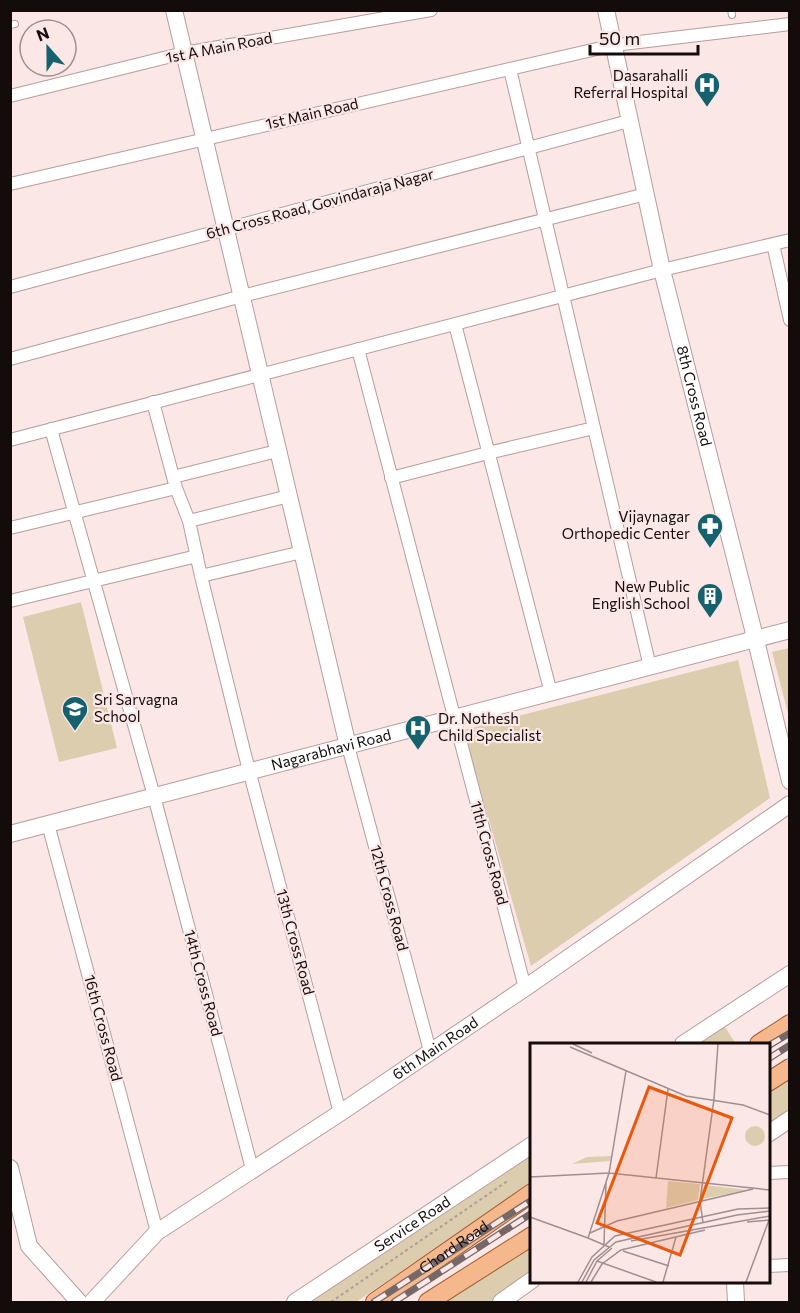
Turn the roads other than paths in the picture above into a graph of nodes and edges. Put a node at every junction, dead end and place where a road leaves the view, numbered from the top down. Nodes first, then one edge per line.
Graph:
1 (174, 10) edge
2 (431, 10) edge
3 (606, 10) edge
4 (789, 24) edge
5 (614, 45) junction
6 (184, 53) junction
7 (510, 69) junction
8 (10, 96) edge
9 (629, 121) junction
10 (204, 139) junction
11 (529, 148) junction
12 (10, 184) edge
13 (645, 194) junction
14 (545, 219) junction
15 (226, 230) junction
16 (789, 240) edge
17 (773, 244) junction
18 (662, 270) junction
19 (10, 287) edge
20 (242, 296) junction
21 (563, 296) junction
22 (789, 320) edge
23 (455, 324) junction
24 (358, 349) junction
25 (10, 359) edge
26 (260, 375) junction
27 (153, 402) junction
28 (594, 428) junction
29 (51, 429) junction
30 (10, 440) edge
31 (278, 451) junction
32 (488, 453) junction
33 (391, 478) junction
34 (175, 482) junction
35 (289, 496) junction
36 (75, 512) junction
37 (189, 521) junction
38 (10, 528) edge
39 (302, 552) junction
40 (197, 556) junction
41 (201, 576) junction
42 (95, 582) junction
43 (10, 601) edge
44 (789, 630) edge
45 (756, 639) junction
46 (650, 667) junction
47 (550, 693) junction
48 (453, 718) junction
49 (348, 746) junction
50 (249, 771) junction
51 (789, 781) edge
52 (154, 796) junction
53 (789, 804) edge
54 (48, 824) junction
55 (10, 834) edge
56 (789, 974) edge
57 (525, 988) junction
58 (789, 1024) edge
59 (685, 1043) edge
60 (760, 1043) edge
61 (430, 1051) junction
62 (789, 1068) edge
63 (770, 1081) edge
64 (340, 1113) junction
65 (789, 1119) edge
66 (770, 1133) edge
67 (530, 1146) edge
68 (10, 1168) edge
69 (252, 1169) junction
70 (789, 1172) edge
71 (770, 1173) edge
72 (530, 1194) edge
73 (157, 1232) junction
74 (530, 1237) edge
75 (789, 1265) edge
76 (770, 1266) edge
77 (530, 1281) edge
78 (735, 1283) edge
79 (79, 1302) edge
80 (92, 1302) edge
81 (295, 1302) edge
82 (375, 1302) edge
83 (428, 1302) edge
84 (501, 1302) edge
85 (736, 1302) edge

1 - 6 street
2 - 6 street, 1st A Main Road
3 - 5 street, 8th Cross Road
4 - 5 street
5 - 7 street, 1st Main Road
5 - 9 street, 8th Cross Road
6 - 8 street, 1st A Main Road
6 - 10 street
7 - 10 street, 1st Main Road
7 - 11 street
9 - 11 street, 6th Cross Road, Govindaraja Nagar
9 - 13 street, 8th Cross Road
10 - 12 street, 1st Main Road
10 - 15 street
11 - 14 street
11 - 15 street, 6th Cross Road, Govindaraja Nagar
13 - 14 street
13 - 18 street, 8th Cross Road
14 - 20 street
14 - 21 street
15 - 19 street, 6th Cross Road, Govindaraja Nagar
15 - 20 street
16 - 17 street
17 - 18 street
17 - 22 street
18 - 21 street
18 - 45 street, 8th Cross Road
20 - 25 street
20 - 26 street
21 - 23 street
21 - 28 street
23 - 24 street
23 - 32 street
24 - 26 street
24 - 33 street, 11th Cross Road
26 - 27 street
26 - 31 street
27 - 29 street
27 - 34 street, 13th Cross Road
28 - 32 street
28 - 46 street
29 - 30 street
29 - 36 street, 14th Cross Road
31 - 34 street
31 - 35 street
32 - 33 street
32 - 47 street
33 - 48 street, 11th Cross Road
34 - 36 street
34 - 37 street, 13th Cross Road
35 - 37 street
35 - 39 street
36 - 38 street
36 - 42 street, 14th Cross Road
37 - 40 street, 13th Cross Road
39 - 41 street
39 - 49 street
40 - 41 street, 13th Cross Road
40 - 42 street
41 - 50 street, 13th Cross Road
42 - 43 street
42 - 52 street, 14th Cross Road
44 - 45 street, Nagarabhavi Road
45 - 46 street, Nagarabhavi Road
45 - 51 street, 8th Cross Road
46 - 47 street, Nagarabhavi Road
47 - 48 street, Nagarabhavi Road
48 - 49 street, Nagarabhavi Road
48 - 57 street, 11th Cross Road
49 - 50 street, Nagarabhavi Road
49 - 61 street, 12th Cross Road
50 - 52 street, Nagarabhavi Road
50 - 64 street, 13th Cross Road
52 - 54 street, Nagarabhavi Road
52 - 69 street, 14th Cross Road
53 - 57 street, 6th Main Road
54 - 55 street, Nagarabhavi Road
54 - 73 street, 16th Cross Road
56 - 59 street
57 - 61 street, 6th Main Road
58 - 60 main road
61 - 64 street, 6th Main Road
62 - 63 main road
64 - 69 street, 6th Main Road
65 - 66 street
67 - 81 street, Service Road
68 - 79 street
69 - 73 street, 6th Main Road
70 - 71 street
72 - 82 main road, Chord Road
73 - 80 street, 6th Main Road
74 - 83 main road, Chord Road
75 - 76 street
77 - 84 street
78 - 85 street

